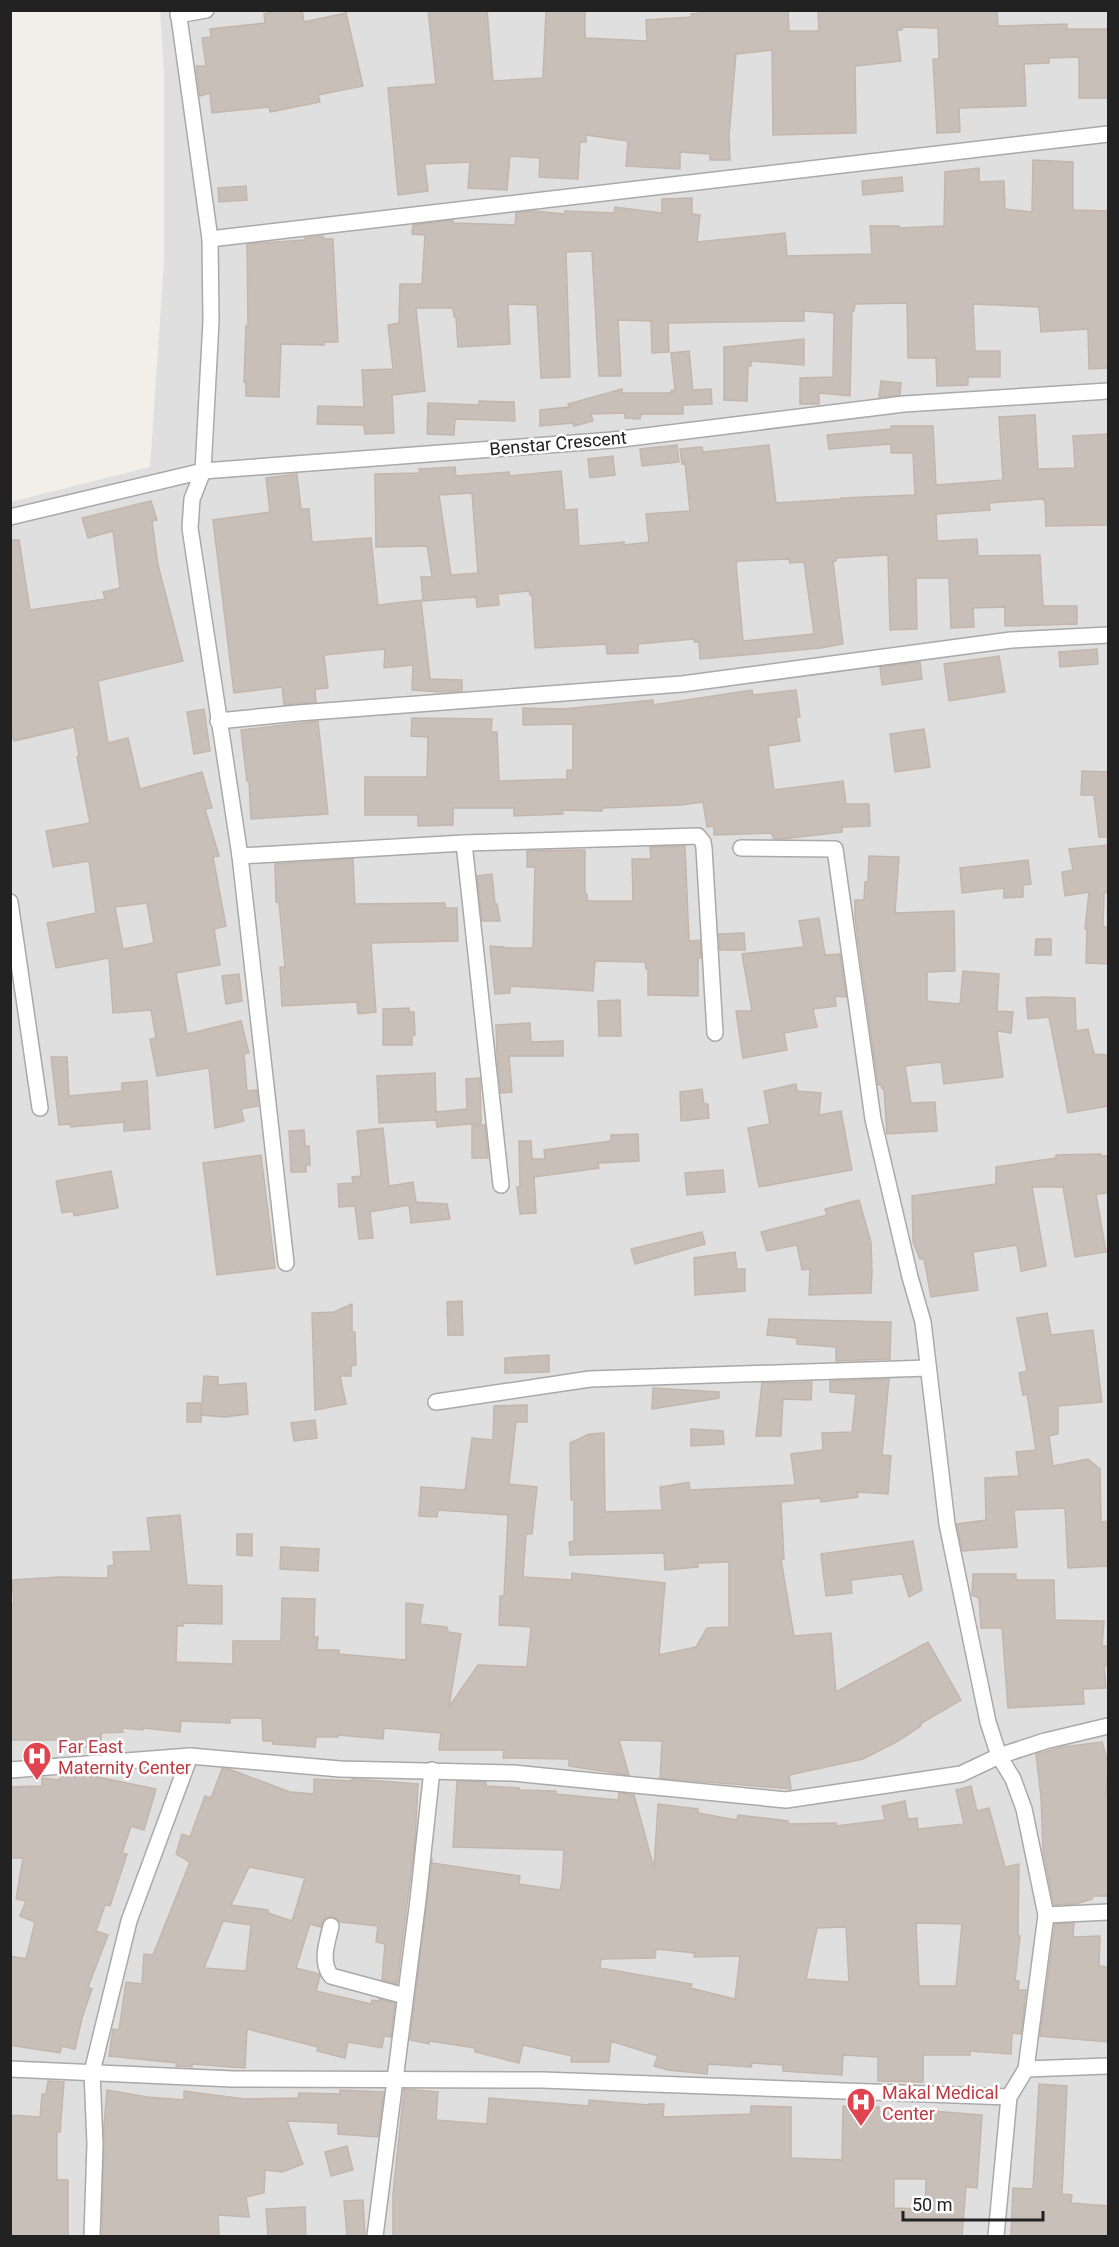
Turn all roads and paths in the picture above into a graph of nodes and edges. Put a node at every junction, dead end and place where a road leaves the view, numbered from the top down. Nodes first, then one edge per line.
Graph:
1 (206, 10) edge
2 (178, 13) edge
3 (1108, 134) edge
4 (210, 239) junction
5 (1108, 391) edge
6 (203, 471) junction
7 (10, 517) edge
8 (1108, 635) edge
9 (218, 721) junction
10 (464, 843) junction
11 (741, 848) dead end
12 (240, 856) junction
13 (10, 902) edge
14 (715, 1033) dead end
15 (40, 1108) dead end
16 (501, 1185) dead end
17 (286, 1263) dead end
18 (928, 1368) junction
19 (436, 1402) dead end
20 (1108, 1726) edge
21 (190, 1756) junction
22 (999, 1756) junction
23 (10, 1770) edge
24 (432, 1770) junction
25 (1108, 1912) edge
26 (1046, 1915) junction
27 (331, 1926) dead end
28 (405, 1996) junction
29 (1108, 2066) edge
30 (10, 2069) edge
31 (1026, 2069) junction
32 (92, 2072) junction
33 (394, 2080) junction
34 (1009, 2097) junction
35 (92, 2236) edge
36 (375, 2236) edge
37 (996, 2236) edge

1 - 2 street
2 - 4 street
3 - 4 street
4 - 6 street
5 - 6 street, Benstar Crescent
6 - 7 street, Benstar Crescent
6 - 9 street
8 - 9 street
9 - 12 street
10 - 12 street
10 - 14 street
10 - 16 street
11 - 18 street
12 - 17 street
13 - 15 street
18 - 19 street
18 - 22 street
20 - 22 street
21 - 23 street
21 - 24 street
21 - 32 street
22 - 24 street
22 - 26 street
24 - 28 street
25 - 26 street
26 - 31 street
27 - 28 street
28 - 33 street
29 - 31 street
30 - 32 street
31 - 34 street
32 - 33 street
32 - 35 street
33 - 34 street
33 - 36 street
34 - 37 street

